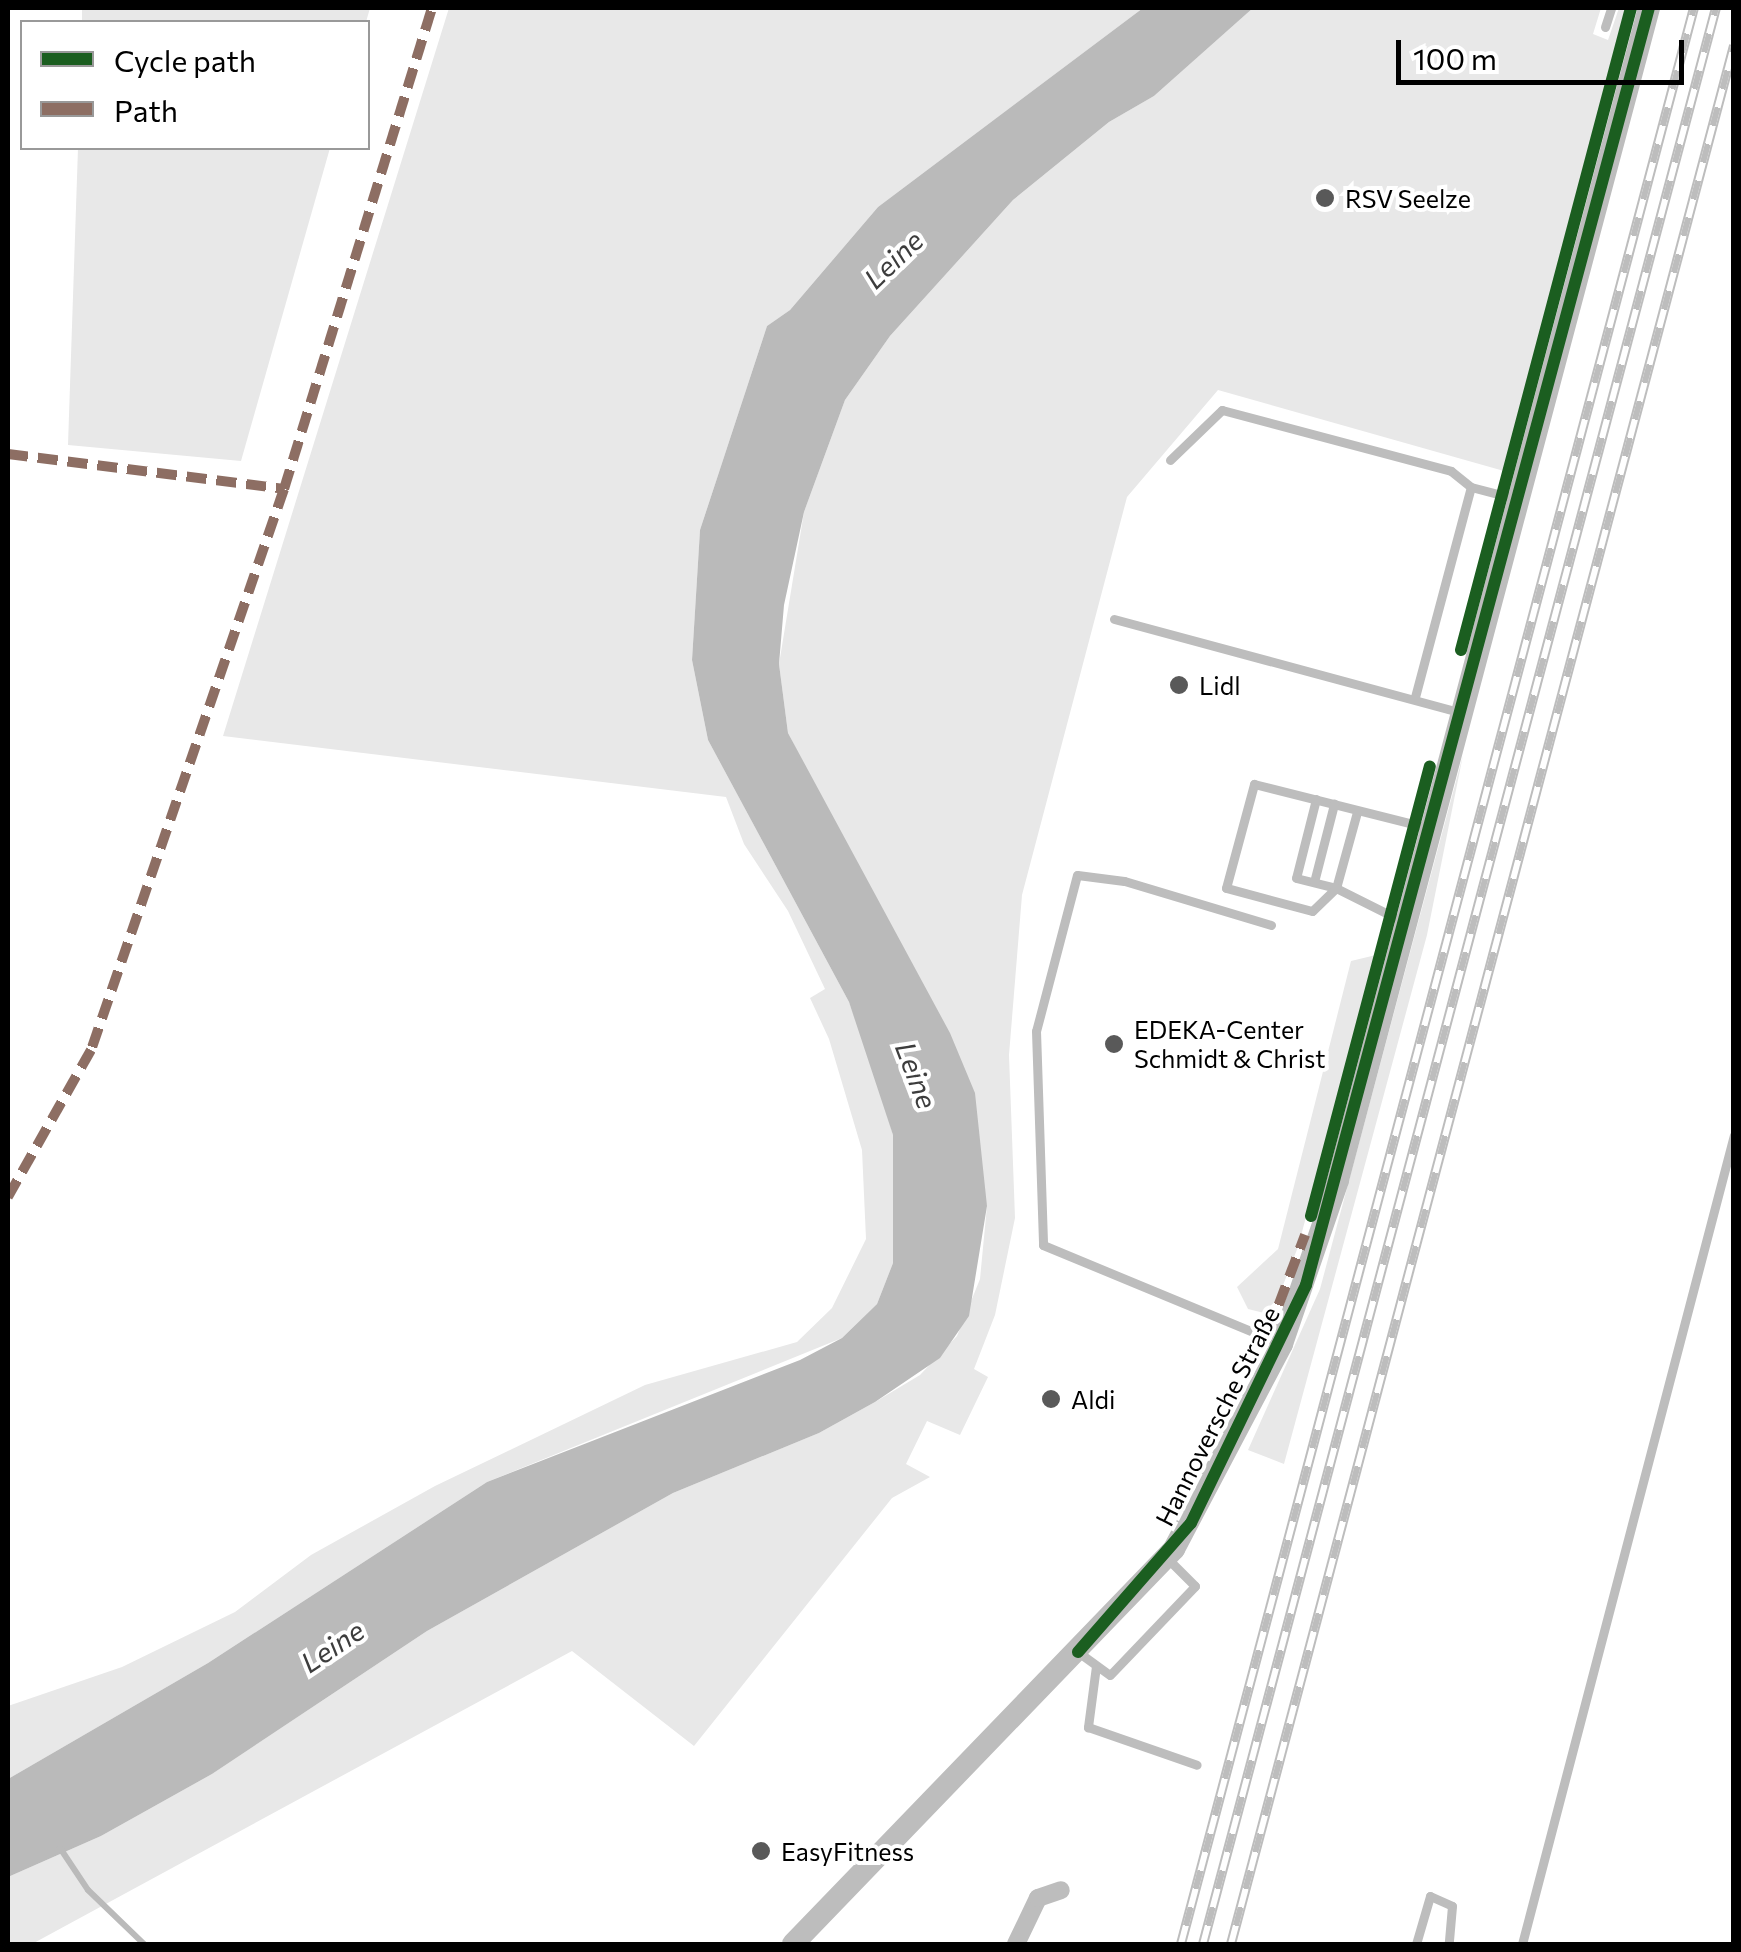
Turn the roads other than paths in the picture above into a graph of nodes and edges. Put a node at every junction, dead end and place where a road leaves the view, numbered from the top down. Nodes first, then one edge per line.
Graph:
1 (1611, 8) edge
2 (1649, 8) edge
3 (1605, 27) dead end
4 (1170, 460) dead end
5 (1470, 487) junction
6 (1519, 500) junction
7 (1114, 620) dead end
8 (1415, 697) junction
9 (1462, 713) junction
10 (1316, 800) junction
11 (1334, 804) junction
12 (1357, 812) junction
13 (1432, 828) junction
14 (1314, 882) junction
15 (1336, 888) junction
16 (1406, 923) junction
17 (1271, 925) dead end
18 (1734, 1135) edge
19 (1282, 1344) junction
20 (1166, 1558) junction
21 (1087, 1659) junction
22 (1197, 1765) dead end
23 (1061, 1890) dead end
24 (793, 1944) edge
25 (1016, 1944) edge
26 (1416, 1944) edge
27 (1449, 1944) edge
28 (1522, 1944) edge

1 - 3 lane
2 - 6 street, Hannoversche Straße
4 - 5 lane
5 - 6 lane
5 - 8 lane
6 - 9 street, Hannoversche Straße
7 - 8 lane
8 - 9 lane
9 - 13 street, Hannoversche Straße
10 - 11 lane
10 - 14 lane
10 - 15 lane
11 - 12 lane
11 - 14 lane
12 - 13 lane
12 - 15 lane
13 - 16 street, Hannoversche Straße
14 - 15 lane
15 - 16 lane
16 - 19 street, Hannoversche Straße
17 - 19 lane
18 - 28 lane
19 - 20 street, Hannoversche Straße
20 - 21 street, Hannoversche Straße
20 - 21 lane
21 - 22 lane
21 - 24 street, Hannoversche Straße
23 - 25 street
26 - 27 lane

